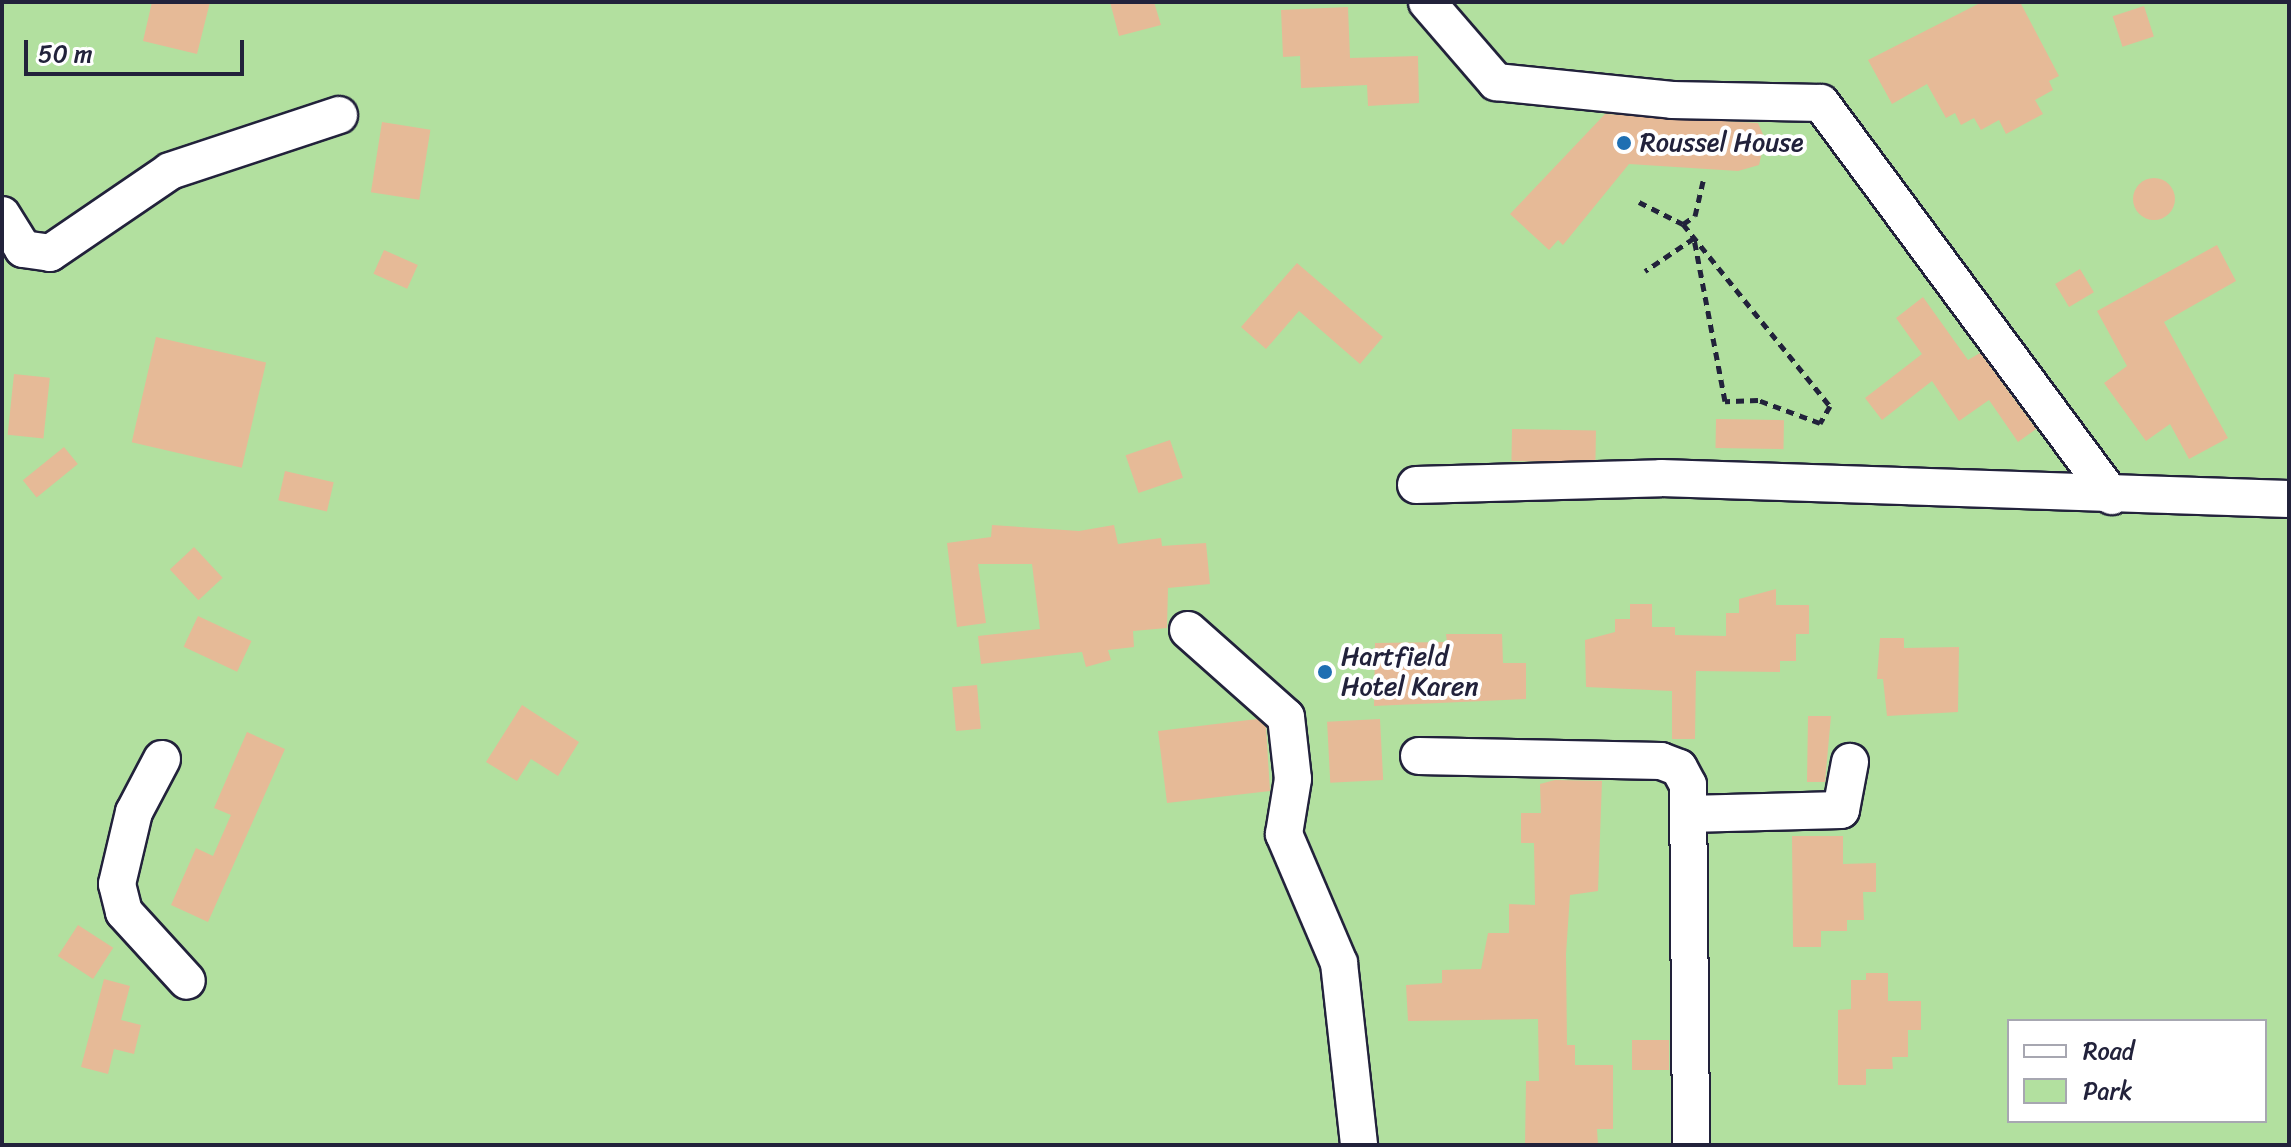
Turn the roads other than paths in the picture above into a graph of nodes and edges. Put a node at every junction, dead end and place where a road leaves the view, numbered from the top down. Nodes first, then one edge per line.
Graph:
1 (1427, 2) edge
2 (339, 115) dead end
3 (2, 215) edge
4 (1416, 485) dead end
5 (2112, 496) junction
6 (2289, 499) edge
7 (1188, 630) dead end
8 (1419, 756) dead end
9 (162, 759) dead end
10 (1850, 762) dead end
11 (1688, 814) junction
12 (187, 981) dead end
13 (1359, 1145) edge
14 (1691, 1145) edge

1 - 5 street
2 - 3 street
4 - 5 street
5 - 6 street
7 - 13 street
8 - 11 street
9 - 12 street
10 - 11 street
11 - 14 street

